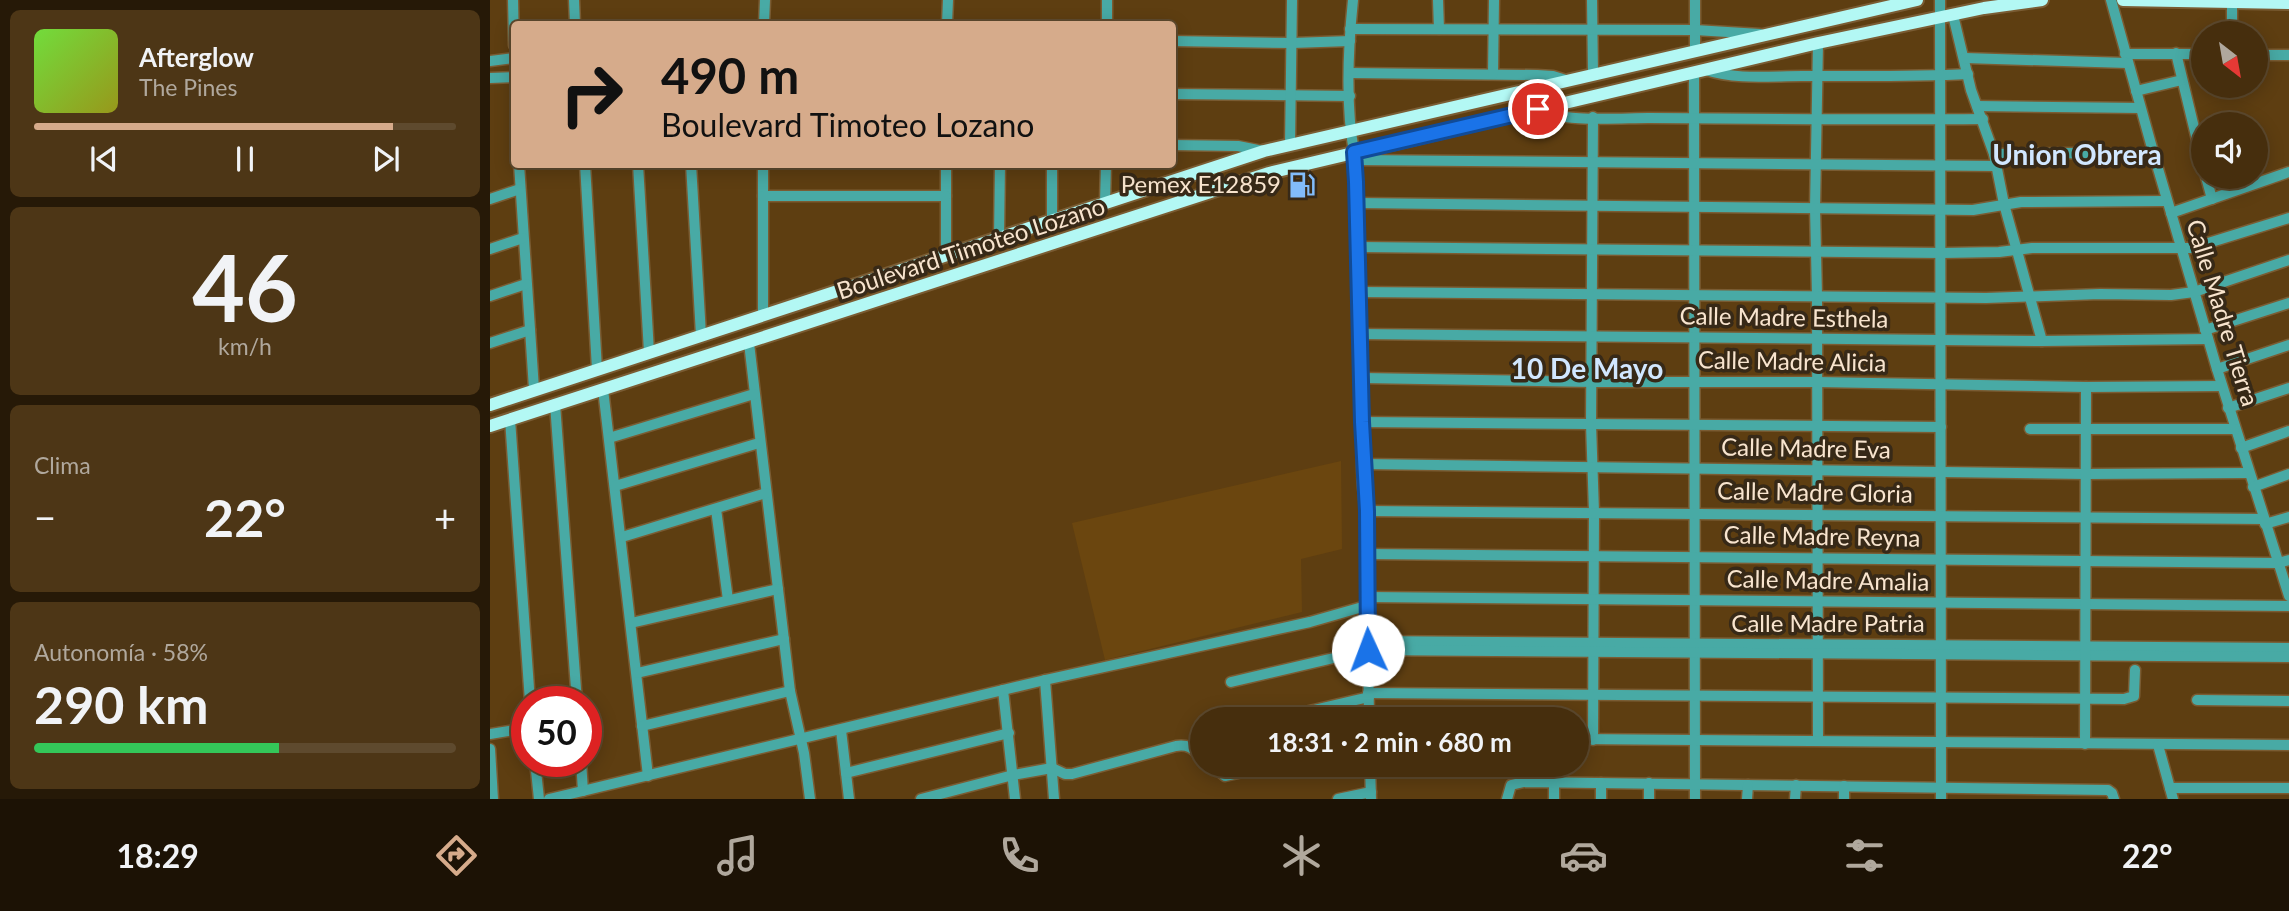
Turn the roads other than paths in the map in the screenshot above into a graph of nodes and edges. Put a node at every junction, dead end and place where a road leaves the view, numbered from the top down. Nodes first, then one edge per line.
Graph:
1 (513, 0) edge
2 (573, 0) edge
3 (765, 0) edge
4 (948, 0) edge
5 (1107, 0) edge
6 (1292, 0) edge
7 (1353, 0) edge
8 (1438, 0) edge
9 (1494, 0) edge
10 (1592, 0) edge
11 (1695, 0) edge
12 (1917, 0) edge
13 (1940, 0) edge
14 (2042, 0) edge
15 (2111, 0) edge
16 (2123, 0) edge
17 (2144, 1) edge
18 (2177, 1) edge
19 (2232, 2) junction
20 (2289, 3) edge
21 (1947, 16) junction
22 (513, 21) edge
23 (575, 21) edge
24 (764, 21) edge
25 (947, 21) edge
26 (1107, 21) edge
27 (2232, 21) edge
28 (1350, 29) junction
29 (1439, 29) junction
30 (1493, 30) junction
31 (1594, 30) junction
32 (1695, 30) junction
33 (1765, 34) junction
34 (1176, 41) edge
35 (1350, 41) junction
36 (1292, 43) junction
37 (1818, 43) junction
38 (1695, 51) junction
39 (2176, 53) junction
40 (2191, 54) edge
41 (2268, 55) edge
42 (2289, 55) edge
43 (511, 58) edge
44 (1965, 58) junction
45 (2126, 59) junction
46 (490, 61) edge
47 (1631, 65) junction
48 (1608, 70) junction
49 (1700, 71) junction
50 (1350, 73) junction
51 (1593, 73) junction
52 (1493, 74) junction
53 (1968, 74) junction
54 (1940, 75) junction
55 (1817, 76) junction
56 (511, 77) edge
57 (490, 78) edge
58 (1567, 80) junction
59 (2182, 80) junction
60 (1639, 85) junction
61 (2136, 90) junction
62 (1613, 91) junction
63 (1176, 94) edge
64 (1291, 95) junction
65 (1350, 96) junction
66 (1977, 106) junction
67 (2140, 108) junction
68 (1538, 109) junction
69 (2191, 116) edge
70 (1593, 117) junction
71 (1818, 119) junction
72 (1941, 119) junction
73 (1983, 119) junction
74 (1695, 120) junction
75 (1350, 131) junction
76 (1290, 144) junction
77 (1176, 145) edge
78 (1264, 151) junction
79 (1994, 154) junction
80 (1354, 156) junction
81 (2154, 156) junction
82 (1592, 161) junction
83 (1695, 163) junction
84 (1817, 164) junction
85 (1940, 165) junction
86 (1996, 166) junction
87 (519, 168) edge
88 (585, 168) edge
89 (638, 168) edge
90 (691, 168) edge
91 (763, 168) edge
92 (946, 168) edge
93 (1000, 168) edge
94 (1052, 168) edge
95 (1106, 168) edge
96 (2289, 172) edge
97 (520, 189) junction
98 (2209, 189) edge
99 (763, 196) junction
100 (946, 196) junction
101 (490, 199) edge
102 (2212, 199) junction
103 (2167, 201) junction
104 (1105, 203) junction
105 (1357, 203) junction
106 (1593, 204) junction
107 (2004, 204) junction
108 (1695, 207) junction
109 (1815, 208) junction
110 (1941, 209) junction
111 (2171, 213) junction
112 (2289, 218) edge
113 (1052, 219) junction
114 (999, 237) junction
115 (523, 238) junction
116 (1358, 247) junction
117 (490, 248) edge
118 (1592, 248) junction
119 (2182, 248) junction
120 (1694, 251) junction
121 (1816, 251) junction
122 (2018, 252) junction
123 (1942, 253) junction
124 (946, 254) junction
125 (2289, 260) edge
126 (868, 280) junction
127 (526, 284) junction
128 (842, 288) junction
129 (1359, 292) junction
130 (2194, 292) junction
131 (1592, 294) junction
132 (1694, 294) junction
133 (490, 296) edge
134 (1818, 296) junction
135 (2030, 296) junction
136 (1941, 298) junction
137 (874, 302) junction
138 (2289, 303) edge
139 (848, 311) junction
140 (763, 314) junction
141 (530, 330) junction
142 (1360, 334) junction
143 (2206, 334) junction
144 (701, 335) junction
145 (1592, 337) junction
146 (1693, 338) junction
147 (1816, 338) junction
148 (1940, 341) junction
149 (2042, 341) junction
150 (749, 342) junction
151 (490, 343) edge
152 (2289, 345) edge
153 (649, 352) junction
154 (597, 369) junction
155 (2217, 369) junction
156 (1362, 378) junction
157 (1593, 382) junction
158 (1693, 382) junction
159 (1818, 382) junction
160 (1940, 384) junction
161 (2222, 386) junction
162 (2086, 387) junction
163 (2289, 388) edge
164 (603, 389) junction
165 (534, 390) junction
166 (754, 394) junction
167 (555, 404) junction
168 (490, 405) edge
169 (2228, 408) junction
170 (510, 419) junction
171 (1362, 422) junction
172 (1591, 424) junction
173 (490, 426) edge
174 (1695, 426) junction
175 (1818, 426) junction
176 (1941, 427) junction
177 (2030, 429) dead end
178 (2235, 429) junction
179 (2085, 430) junction
180 (2289, 431) edge
181 (609, 438) junction
182 (759, 443) junction
183 (2241, 448) junction
184 (1364, 464) junction
185 (1593, 467) junction
186 (1695, 469) junction
187 (1818, 470) junction
188 (1941, 471) junction
189 (2249, 473) junction
190 (2086, 474) junction
191 (2289, 474) edge
192 (615, 486) junction
193 (2253, 487) junction
194 (766, 493) junction
195 (716, 509) junction
196 (1367, 511) junction
197 (1594, 512) junction
198 (1695, 513) junction
199 (1818, 514) junction
200 (1941, 516) junction
201 (2085, 517) junction
202 (2289, 517) edge
203 (2264, 522) junction
204 (622, 537) junction
205 (1366, 554) junction
206 (1593, 556) junction
207 (1695, 557) junction
208 (1818, 557) junction
209 (1940, 559) junction
210 (2085, 560) junction
211 (2289, 560) edge
212 (2278, 563) junction
213 (778, 589) junction
214 (2289, 596) edge
215 (728, 600) junction
216 (1592, 600) junction
217 (1695, 601) junction
218 (1818, 601) junction
219 (1366, 602) junction
220 (1940, 604) junction
221 (2085, 605) junction
222 (2289, 606) edge
223 (631, 622) junction
224 (784, 639) junction
225 (1367, 645) junction
226 (1594, 647) junction
227 (1695, 648) junction
228 (2289, 648) edge
229 (1818, 650) junction
230 (1941, 650) junction
231 (2085, 651) junction
232 (2289, 657) edge
233 (2136, 670) dead end
234 (637, 673) junction
235 (1045, 680) junction
236 (1231, 682) dead end
237 (529, 686) edge
238 (576, 686) edge
239 (1003, 690) junction
240 (790, 691) junction
241 (1593, 694) junction
242 (1368, 695) junction
243 (1695, 696) junction
244 (1818, 697) junction
245 (1941, 698) junction
246 (2085, 699) junction
247 (2197, 700) dead end
248 (2289, 701) edge
249 (1322, 707) edge
250 (1368, 707) edge
251 (642, 726) junction
252 (841, 730) junction
253 (511, 731) edge
254 (1009, 733) junction
255 (490, 734) edge
256 (801, 740) junction
257 (1589, 740) edge
258 (1593, 740) junction
259 (1696, 740) junction
260 (1818, 740) junction
261 (1941, 742) junction
262 (2085, 744) junction
263 (2158, 745) junction
264 (2289, 745) edge
265 (1190, 748) edge
266 (490, 749) edge
267 (1052, 768) junction
268 (846, 773) junction
269 (1013, 775) junction
270 (648, 776) junction
271 (536, 777) edge
272 (582, 777) edge
273 (1370, 777) edge
274 (1554, 782) junction
275 (1601, 783) junction
276 (1649, 783) junction
277 (1695, 784) junction
278 (1748, 785) junction
279 (1796, 785) junction
280 (1844, 786) junction
281 (1941, 786) junction
282 (1984, 788) junction
283 (2170, 788) junction
284 (2289, 788) edge
285 (583, 791) junction
286 (2111, 795) edge
287 (1371, 796) edge
288 (493, 799) edge
289 (538, 799) edge
290 (549, 799) edge
291 (810, 799) edge
292 (849, 799) edge
293 (921, 799) edge
294 (1015, 799) edge
295 (1054, 799) edge
296 (1338, 799) edge
297 (1507, 799) edge
298 (1554, 799) edge
299 (1601, 799) edge
300 (1649, 799) edge
301 (1695, 799) edge
302 (1747, 799) edge
303 (1796, 799) edge
304 (1844, 799) edge
305 (1941, 799) edge
306 (1984, 799) edge
307 (2173, 799) edge

1 - 22 street
2 - 23 street
3 - 24 street
4 - 25 street
5 - 26 street
6 - 36 street
7 - 28 street
8 - 29 street
9 - 30 street
10 - 31 street
11 - 32 street
12 - 33 main road, Boulevard Timoteo Lozano
13 - 21 street
14 - 21 main road, Boulevard Timoteo Lozano
15 - 45 street, Calle Madre Tierra
16 - 17 main road
17 - 18 main road
18 - 19 main road
19 - 20 main road
19 - 27 street
21 - 37 main road, Boulevard Timoteo Lozano
21 - 44 street
21 - 54 street
28 - 29 street
28 - 35 street
29 - 30 street
30 - 31 street
30 - 52 street
31 - 32 street
31 - 51 street
32 - 33 street
32 - 38 street
33 - 38 main road, Boulevard Timoteo Lozano
34 - 36 street
35 - 36 street
35 - 50 street
36 - 64 street
37 - 49 main road, Boulevard Timoteo Lozano
37 - 55 street
38 - 47 main road, Boulevard Timoteo Lozano
39 - 40 street
39 - 45 street
39 - 59 street
41 - 42 street
43 - 46 street
44 - 45 street
44 - 53 street
45 - 61 street, Calle Madre Tierra
47 - 48 main road, Boulevard Timoteo Lozano
47 - 60 main road
48 - 51 main road, Boulevard Timoteo Lozano
48 - 62 main road
49 - 55 street
49 - 60 main road, Boulevard Timoteo Lozano
49 - 74 street
50 - 52 street
50 - 65 street
51 - 58 main road, Boulevard Timoteo Lozano
52 - 58 street
53 - 54 street
53 - 66 street
54 - 55 street
54 - 72 street
55 - 71 street
56 - 57 street
58 - 75 main road, Boulevard Timoteo Lozano
59 - 61 street
59 - 69 street
60 - 62 main road, Boulevard Timoteo Lozano
61 - 67 street, Calle Madre Tierra
62 - 68 main road, Boulevard Timoteo Lozano
63 - 64 street
64 - 65 street
64 - 76 street
65 - 75 street
66 - 67 street
66 - 73 street
67 - 81 street, Calle Madre Tierra
68 - 70 street
68 - 80 main road, Boulevard Timoteo Lozano
70 - 74 street
70 - 82 street
71 - 72 street
71 - 74 street
71 - 84 street
72 - 73 street
72 - 85 street
73 - 79 street
74 - 83 street
75 - 76 main road, Boulevard Timoteo Lozano
75 - 80 street
76 - 78 main road, Boulevard Timoteo Lozano
77 - 78 street
78 - 104 main road, Boulevard Timoteo Lozano
79 - 81 street
79 - 86 street
80 - 82 street
80 - 105 main road
80 - 137 main road, Boulevard Timoteo Lozano
81 - 103 street, Calle Madre Tierra
82 - 83 street
82 - 106 street
83 - 84 street
83 - 108 street
84 - 85 street
84 - 109 street
85 - 86 street
85 - 110 street
86 - 107 street
87 - 97 street
88 - 154 street
89 - 153 street
90 - 144 street
91 - 99 street
92 - 100 street
93 - 114 street
94 - 113 street
95 - 104 street
96 - 102 street
97 - 101 street
97 - 115 street
98 - 102 street
99 - 100 street
99 - 140 street
100 - 124 street
102 - 111 street
103 - 107 street
103 - 111 street, Calle Madre Tierra
104 - 113 main road, Boulevard Timoteo Lozano
105 - 106 street
105 - 116 main road
106 - 108 street
106 - 118 street
107 - 110 street
107 - 122 street
108 - 109 street
108 - 120 street
109 - 110 street
109 - 121 street
110 - 123 street
111 - 119 street, Calle Madre Tierra
112 - 119 street
113 - 114 main road, Boulevard Timoteo Lozano
114 - 124 main road, Boulevard Timoteo Lozano
115 - 117 street
115 - 127 street
116 - 118 street
116 - 129 main road
118 - 120 street
118 - 131 street
119 - 122 street
119 - 130 street, Calle Madre Tierra
120 - 121 street
120 - 132 street
121 - 123 street
121 - 134 street
122 - 123 street
122 - 135 street
123 - 136 street
124 - 126 main road, Boulevard Timoteo Lozano
125 - 130 street
126 - 128 main road, Boulevard Timoteo Lozano
126 - 137 main road
127 - 133 street
127 - 141 street
128 - 139 main road
128 - 140 main road, Boulevard Timoteo Lozano
129 - 131 street
129 - 142 main road
130 - 135 street
130 - 143 street, Calle Madre Tierra
131 - 132 street
131 - 145 street
132 - 134 street
132 - 146 street
134 - 136 street
134 - 147 street
135 - 136 street
135 - 149 street
136 - 148 street
137 - 139 main road, Boulevard Timoteo Lozano
138 - 143 street, Calle Madre Esthela
139 - 150 main road, Boulevard Timoteo Lozano
140 - 144 main road, Boulevard Timoteo Lozano
141 - 151 street
141 - 165 street
142 - 145 street, Calle Madre Esthela
142 - 156 main road
143 - 149 street, Calle Madre Esthela
143 - 155 street, Calle Madre Tierra
144 - 153 main road, Boulevard Timoteo Lozano
145 - 146 street, Calle Madre Esthela
145 - 157 street
146 - 147 street, Calle Madre Esthela
146 - 158 street
147 - 148 street, Calle Madre Esthela
147 - 159 street
148 - 149 street, Calle Madre Esthela
148 - 160 street
150 - 164 main road, Boulevard Timoteo Lozano
150 - 166 street
152 - 155 street
153 - 154 main road, Boulevard Timoteo Lozano
154 - 165 main road, Boulevard Timoteo Lozano
155 - 161 street, Calle Madre Tierra
156 - 157 street, Calle Madre Alicia
156 - 171 main road
157 - 158 street, Calle Madre Alicia
157 - 172 street
158 - 159 street, Calle Madre Alicia
158 - 174 street
159 - 160 street, Calle Madre Alicia
159 - 175 street
160 - 162 street, Calle Madre Alicia
160 - 176 street
161 - 162 street, Calle Madre Alicia
161 - 169 street, Calle Madre Tierra
162 - 179 street
163 - 169 street
164 - 167 main road, Boulevard Timoteo Lozano
164 - 181 street
165 - 168 main road, Boulevard Timoteo Lozano
166 - 181 street
166 - 182 street
167 - 170 main road, Boulevard Timoteo Lozano
167 - 238 street
169 - 178 street, Calle Madre Tierra
170 - 173 main road, Boulevard Timoteo Lozano
170 - 237 street
171 - 172 street
171 - 184 main road
172 - 174 street
172 - 185 street
174 - 175 street
174 - 186 street
175 - 176 street
175 - 187 street
176 - 188 street
177 - 179 street
178 - 179 street
178 - 183 street, Calle Madre Tierra
179 - 190 street
180 - 183 street
181 - 192 street
182 - 192 street
182 - 194 street
183 - 189 street, Calle Madre Tierra
184 - 185 street, Calle Madre Eva
184 - 196 main road
185 - 186 street, Calle Madre Eva
185 - 197 street
186 - 187 street, Calle Madre Eva
186 - 198 street
187 - 188 street, Calle Madre Eva
187 - 199 street
188 - 190 street, Calle Madre Eva
188 - 200 street
189 - 190 street, Calle Madre Eva
189 - 193 street, Calle Madre Tierra
190 - 201 street
191 - 193 street
192 - 204 street
193 - 203 street, Calle Madre Tierra
194 - 195 street
194 - 213 street
195 - 204 street
195 - 215 street
196 - 197 street, Calle Madre Gloria
196 - 205 main road
197 - 198 street, Calle Madre Gloria
197 - 206 street
198 - 199 street, Calle Madre Gloria
198 - 207 street
199 - 200 street, Calle Madre Gloria
199 - 208 street
200 - 201 street, Calle Madre Gloria
200 - 209 street
201 - 203 street, Calle Madre Gloria
201 - 210 street
202 - 203 street, Calle Madre Gloria
203 - 212 street, Calle Madre Tierra
204 - 223 street
205 - 206 street, Calle Madre Reyna
205 - 219 main road
206 - 207 street, Calle Madre Reyna
206 - 216 street
207 - 208 street, Calle Madre Reyna
207 - 217 street
208 - 209 street, Calle Madre Reyna
208 - 218 street
209 - 210 street, Calle Madre Reyna
209 - 220 street
210 - 212 street, Calle Madre Reyna
210 - 221 street
211 - 212 street, Calle Madre Reyna
212 - 214 street, Calle Madre Tierra
213 - 215 street
213 - 224 street
215 - 223 street
216 - 217 street, Calle Madre Amalia
216 - 219 street, Calle Madre Amalia
216 - 226 street
217 - 218 street, Calle Madre Amalia
217 - 227 street
218 - 220 street, Calle Madre Amalia
218 - 229 street
219 - 225 main road
219 - 235 street, Calle Madre Amalia
220 - 221 street, Calle Madre Amalia
220 - 230 street
221 - 222 street, Calle Madre Amalia
221 - 231 street
223 - 234 street
224 - 234 street
224 - 240 street
225 - 226 street, Calle Madre Patria
225 - 236 street, Calle Madre Patria
225 - 242 street
226 - 227 street, Calle Madre Patria
226 - 241 street
227 - 229 street, Calle Madre Patria
227 - 243 street
228 - 231 street, Calle Madre Patria
229 - 230 street, Calle Madre Patria
229 - 244 street
230 - 231 street, Calle Madre Patria
230 - 245 street
231 - 232 street, Calle Madre Patria
231 - 246 street
233 - 246 street
234 - 251 street
235 - 239 street, Calle Madre Amalia
235 - 267 street
239 - 252 street, Calle Madre Amalia
239 - 254 street
240 - 251 street
240 - 256 street
241 - 242 street
241 - 243 street
241 - 258 street
242 - 249 street
242 - 250 street
243 - 244 street
243 - 259 street
244 - 245 street
244 - 260 street
245 - 246 street
245 - 261 street
246 - 262 street
247 - 248 street
251 - 270 street
252 - 256 street, Calle Madre Amalia
252 - 268 street
253 - 255 street
254 - 268 street
254 - 269 street
256 - 270 street, Calle Madre Amalia
256 - 291 street
257 - 258 street
258 - 259 street
259 - 260 street
259 - 277 street
260 - 261 street
261 - 262 street
261 - 281 street
262 - 263 street
263 - 264 street
263 - 283 street
265 - 267 street
266 - 288 street
267 - 269 street
267 - 295 street
268 - 292 street
269 - 293 street
269 - 294 street
270 - 285 street, Calle Madre Amalia
271 - 289 street
272 - 285 street
273 - 287 street
274 - 275 street
274 - 297 street
274 - 298 street
275 - 276 street
275 - 299 street
276 - 277 street
276 - 300 street
277 - 278 street
277 - 301 street
278 - 279 street
278 - 302 street
279 - 280 street
279 - 303 street
280 - 281 street
280 - 304 street
281 - 282 street
281 - 305 street
282 - 286 street
282 - 306 street
283 - 284 street
283 - 307 street
285 - 290 street, Calle Madre Amalia
287 - 296 street

